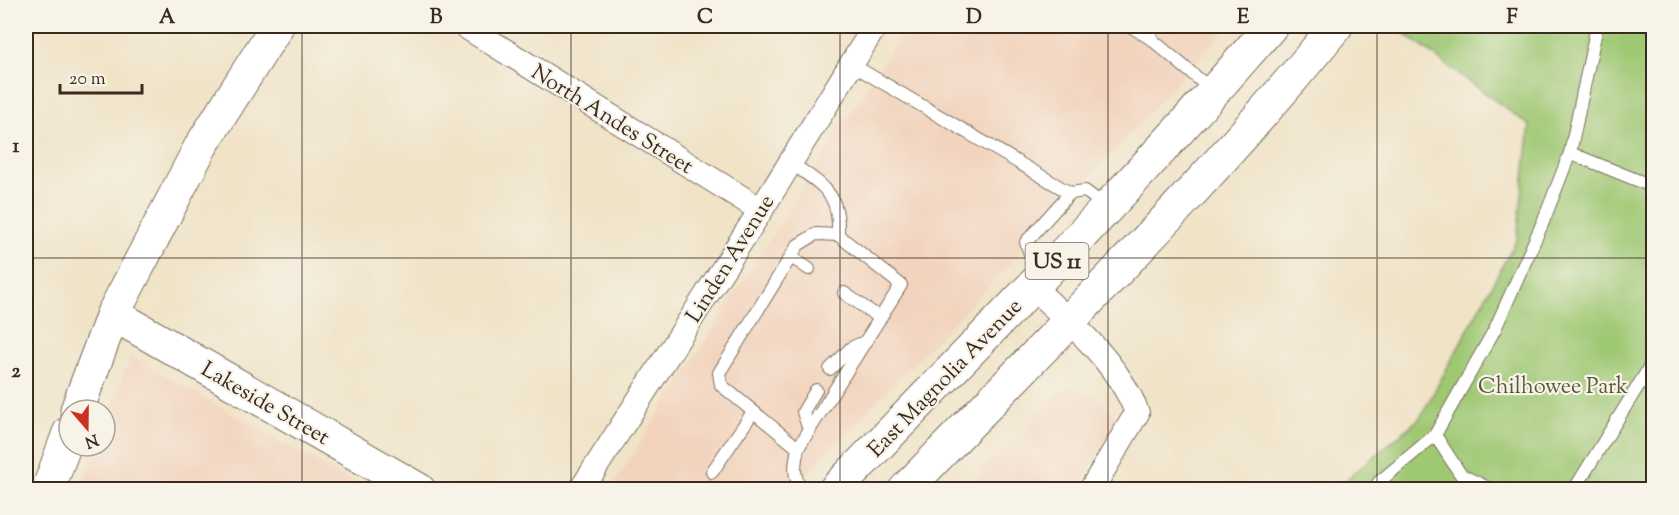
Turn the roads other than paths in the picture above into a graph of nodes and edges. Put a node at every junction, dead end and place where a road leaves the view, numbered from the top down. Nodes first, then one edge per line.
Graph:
1 (278, 26) edge
2 (465, 26) edge
3 (875, 26) edge
4 (1130, 26) edge
5 (1271, 26) edge
6 (1597, 26) edge
7 (1331, 27) edge
8 (1151, 32) edge
9 (851, 64) junction
10 (1214, 92) junction
11 (1570, 153) junction
12 (790, 162) junction
13 (1653, 187) edge
14 (1070, 193) junction
15 (1108, 208) junction
16 (761, 210) junction
17 (838, 235) junction
18 (791, 257) junction
19 (809, 269) dead end
20 (1039, 278) junction
21 (844, 293) dead end
22 (113, 314) junction
23 (880, 318) junction
24 (1068, 320) junction
25 (866, 341) junction
26 (1653, 360) edge
27 (830, 369) dead end
28 (816, 390) dead end
29 (82, 398) edge
30 (753, 412) junction
31 (809, 430) junction
32 (1435, 435) junction
33 (798, 448) junction
34 (60, 458) edge
35 (712, 472) dead end
36 (48, 489) edge
37 (419, 489) edge
38 (581, 489) edge
39 (802, 489) edge
40 (835, 489) edge
41 (905, 489) edge
42 (1091, 489) edge
43 (1374, 489) edge
44 (1492, 489) edge
45 (1574, 489) edge

1 - 22 main road
2 - 16 street, North Andes Street
3 - 9 street, Linden Avenue
4 - 8 lane
5 - 10 main road, East Magnolia Avenue / US 11
6 - 11 lane
7 - 24 main road, US 11
8 - 10 lane
9 - 12 street, Linden Avenue
9 - 14 lane
10 - 15 main road, East Magnolia Avenue / US 11
11 - 13 lane
11 - 32 lane
12 - 16 street, Linden Avenue
12 - 17 lane
14 - 15 lane
14 - 20 lane
15 - 20 main road, East Magnolia Avenue / US 11
16 - 38 street, Linden Avenue
17 - 18 lane
17 - 23 lane
18 - 19 lane
18 - 30 lane
20 - 24 street
20 - 40 main road, East Magnolia Avenue / US 11
21 - 23 lane
22 - 29 main road
22 - 37 main road, Lakeside Street
23 - 25 lane
24 - 41 main road, US 11
24 - 42 street
25 - 27 lane
25 - 31 lane
26 - 45 lane
28 - 31 lane
30 - 33 lane
30 - 35 lane
31 - 33 lane
32 - 43 lane
32 - 44 lane
33 - 39 lane
34 - 36 main road

